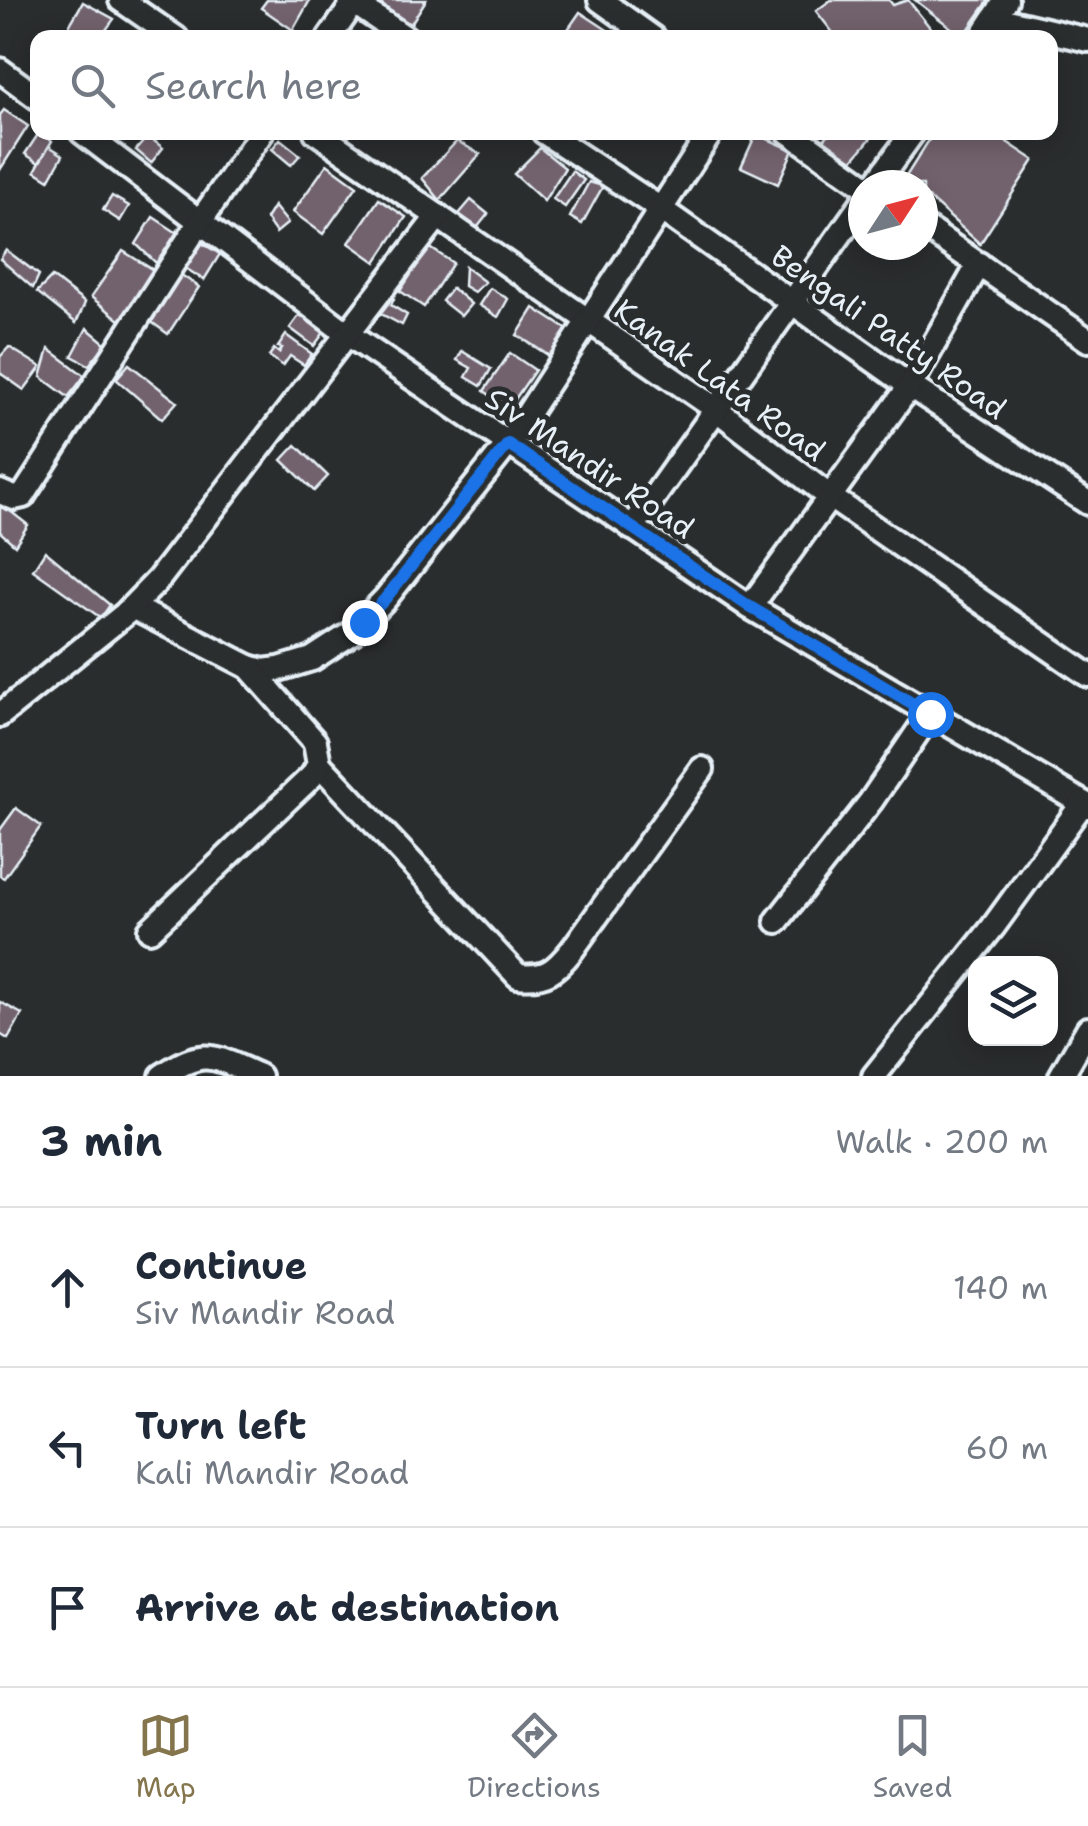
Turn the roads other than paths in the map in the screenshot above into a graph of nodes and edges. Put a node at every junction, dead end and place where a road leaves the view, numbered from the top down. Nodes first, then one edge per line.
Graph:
1 (121, 0) edge
2 (600, 0) edge
3 (353, 1) edge
4 (1000, 9) edge
5 (164, 30) edge
6 (334, 30) edge
7 (395, 30) edge
8 (642, 30) edge
9 (986, 30) edge
10 (1088, 40) edge
11 (0, 70) edge
12 (30, 92) edge
13 (93, 140) edge
14 (256, 140) edge
15 (328, 140) edge
16 (556, 140) edge
17 (705, 140) edge
18 (800, 140) edge
19 (907, 140) edge
20 (886, 170) edge
21 (848, 174) edge
22 (659, 208) junction
23 (438, 216) junction
24 (201, 220) junction
25 (848, 223) edge
26 (938, 236) edge
27 (978, 264) junction
28 (791, 302) junction
29 (589, 322) junction
30 (349, 335) junction
31 (1088, 340) edge
32 (910, 386) junction
33 (716, 409) junction
34 (508, 444) junction
35 (0, 492) edge
36 (830, 497) junction
37 (1088, 503) edge
38 (632, 528) junction
39 (132, 607) junction
40 (750, 607) junction
41 (249, 667) junction
42 (1088, 675) edge
43 (930, 714) junction
44 (0, 715) edge
45 (319, 764) junction
46 (702, 769) dead end
47 (1085, 805) edge
48 (777, 920) dead end
49 (150, 930) dead end
50 (1088, 1029) edge
51 (162, 1076) edge
52 (259, 1076) edge
53 (874, 1076) edge
54 (1062, 1076) edge

1 - 5 street
2 - 8 street
3 - 6 street
3 - 7 street
4 - 9 street
4 - 10 street
11 - 12 street
13 - 24 street, Siv Mandir Road
14 - 24 street
15 - 23 street, Kanak Lata Road
16 - 22 street, Bengali Patty Road
17 - 22 street
18 - 21 street
19 - 20 street
22 - 28 street, Bengali Patty Road
22 - 29 street
23 - 29 street, Kanak Lata Road
23 - 30 street
24 - 30 street, Siv Mandir Road
24 - 35 street
25 - 28 street
26 - 27 street
27 - 31 street
27 - 32 street
28 - 32 street, Bengali Patty Road
28 - 33 street
29 - 33 street, Kanak Lata Road
29 - 34 street
30 - 34 street, Siv Mandir Road
30 - 39 street
32 - 36 street
32 - 37 street, Bengali Patty Road
33 - 36 street, Kanak Lata Road
33 - 38 street
34 - 38 street, Siv Mandir Road
34 - 41 street
36 - 40 street
36 - 42 street, Kanak Lata Road
38 - 40 street, Siv Mandir Road
39 - 41 street
39 - 44 street
40 - 43 street, Siv Mandir Road
41 - 45 street
43 - 47 street, Siv Mandir Road
43 - 48 street
45 - 46 street
45 - 49 street
47 - 53 street
50 - 54 street
51 - 52 street

